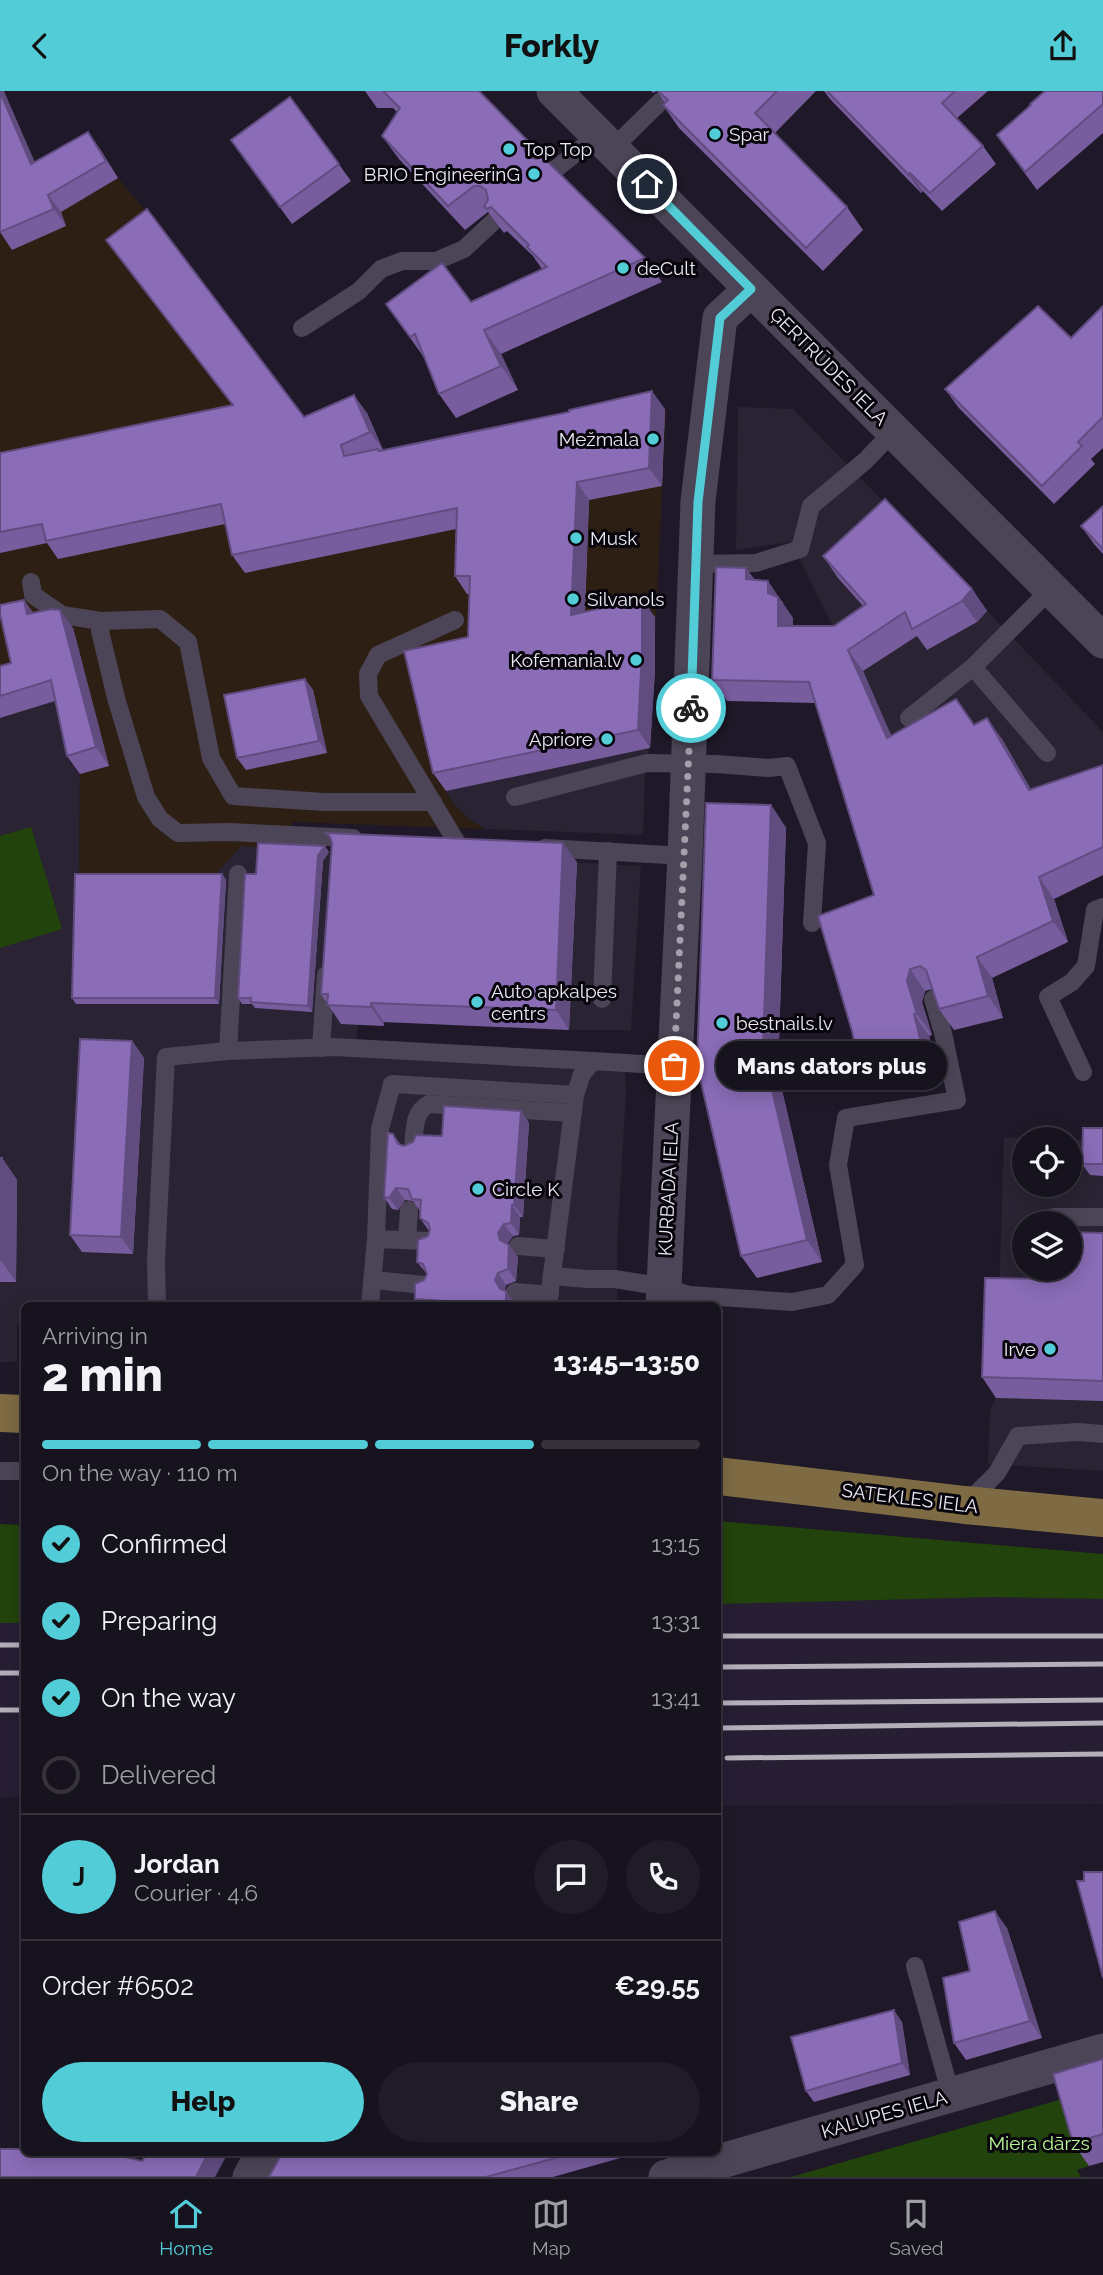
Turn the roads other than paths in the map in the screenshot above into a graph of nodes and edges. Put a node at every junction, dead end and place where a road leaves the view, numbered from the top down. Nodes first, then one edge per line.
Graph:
1 (554, 91) edge
2 (661, 101) dead end
3 (605, 142) junction
4 (552, 173) edge
5 (494, 222) edge
6 (751, 289) junction
7 (302, 328) dead end
8 (894, 431) junction
9 (696, 564) junction
10 (31, 582) dead end
11 (1051, 589) junction
12 (455, 620) dead end
13 (101, 621) junction
14 (1103, 641) edge
15 (973, 667) junction
16 (909, 718) dead end
17 (1047, 753) dead end
18 (688, 764) junction
19 (515, 797) dead end
20 (433, 801) junction
21 (374, 839) edge
22 (430, 842) edge
23 (533, 847) edge
24 (608, 851) junction
25 (685, 856) junction
26 (237, 874) dead end
27 (1103, 907) edge
28 (811, 923) dead end
29 (327, 955) edge
30 (602, 999) dead end
31 (933, 999) edge
32 (321, 1048) junction
33 (228, 1051) junction
34 (593, 1061) junction
35 (674, 1066) junction
36 (1083, 1072) dead end
37 (575, 1094) junction
38 (573, 1114) junction
39 (413, 1147) edge
40 (409, 1210) edge
41 (1082, 1217) edge
42 (1103, 1217) edge
43 (376, 1239) junction
44 (407, 1240) junction
45 (427, 1241) edge
46 (518, 1246) dead end
47 (555, 1249) junction
48 (552, 1276) junction
49 (373, 1280) junction
50 (424, 1285) edge
51 (515, 1292) dead end
52 (663, 1296) edge
53 (549, 1300) edge
54 (157, 1302) edge
55 (370, 1302) edge
56 (0, 1413) edge
57 (21, 1414) edge
58 (1103, 1434) edge
59 (0, 1471) edge
60 (21, 1471) edge
61 (721, 1476) edge
62 (965, 1505) junction
63 (1103, 1518) edge
64 (915, 1966) dead end
65 (1103, 2051) edge
66 (951, 2095) junction
67 (261, 2156) edge
68 (250, 2177) edge
69 (666, 2177) edge

1 - 3 street, ĢERTRŪDES IELA
2 - 3 lane
3 - 4 lane
3 - 6 street, ĢERTRŪDES IELA
5 - 7 lane
6 - 8 street, ĢERTRŪDES IELA
6 - 9 street, KURBADA IELA
8 - 9 lane
8 - 11 street, ĢERTRŪDES IELA
9 - 18 street, KURBADA IELA
10 - 13 lane
11 - 14 street, ĢERTRŪDES IELA
11 - 15 lane
12 - 20 lane
13 - 20 lane
13 - 21 lane
15 - 16 lane
15 - 17 lane
18 - 19 lane
18 - 25 street, KURBADA IELA
18 - 28 lane
20 - 22 lane
23 - 24 lane
24 - 25 lane
24 - 30 lane
25 - 35 street, KURBADA IELA
26 - 33 lane
27 - 36 lane
29 - 32 lane
31 - 52 lane
32 - 33 lane
32 - 34 lane
33 - 54 lane
34 - 35 lane
34 - 37 lane
35 - 52 street, KURBADA IELA
37 - 38 lane
37 - 43 lane
38 - 39 lane
38 - 47 lane
40 - 44 lane
41 - 42 lane
43 - 44 lane
43 - 49 lane
44 - 45 lane
46 - 47 lane
47 - 48 lane
48 - 52 lane
48 - 53 lane
49 - 50 lane
49 - 55 lane
51 - 53 lane
56 - 57 main road
58 - 62 lane
59 - 60 lane
61 - 62 main road, SATEKLES IELA
62 - 63 main road, SATEKLES IELA
64 - 66 lane
65 - 66 street, KALUPES IELA
66 - 69 street, KALUPES IELA
67 - 68 street

